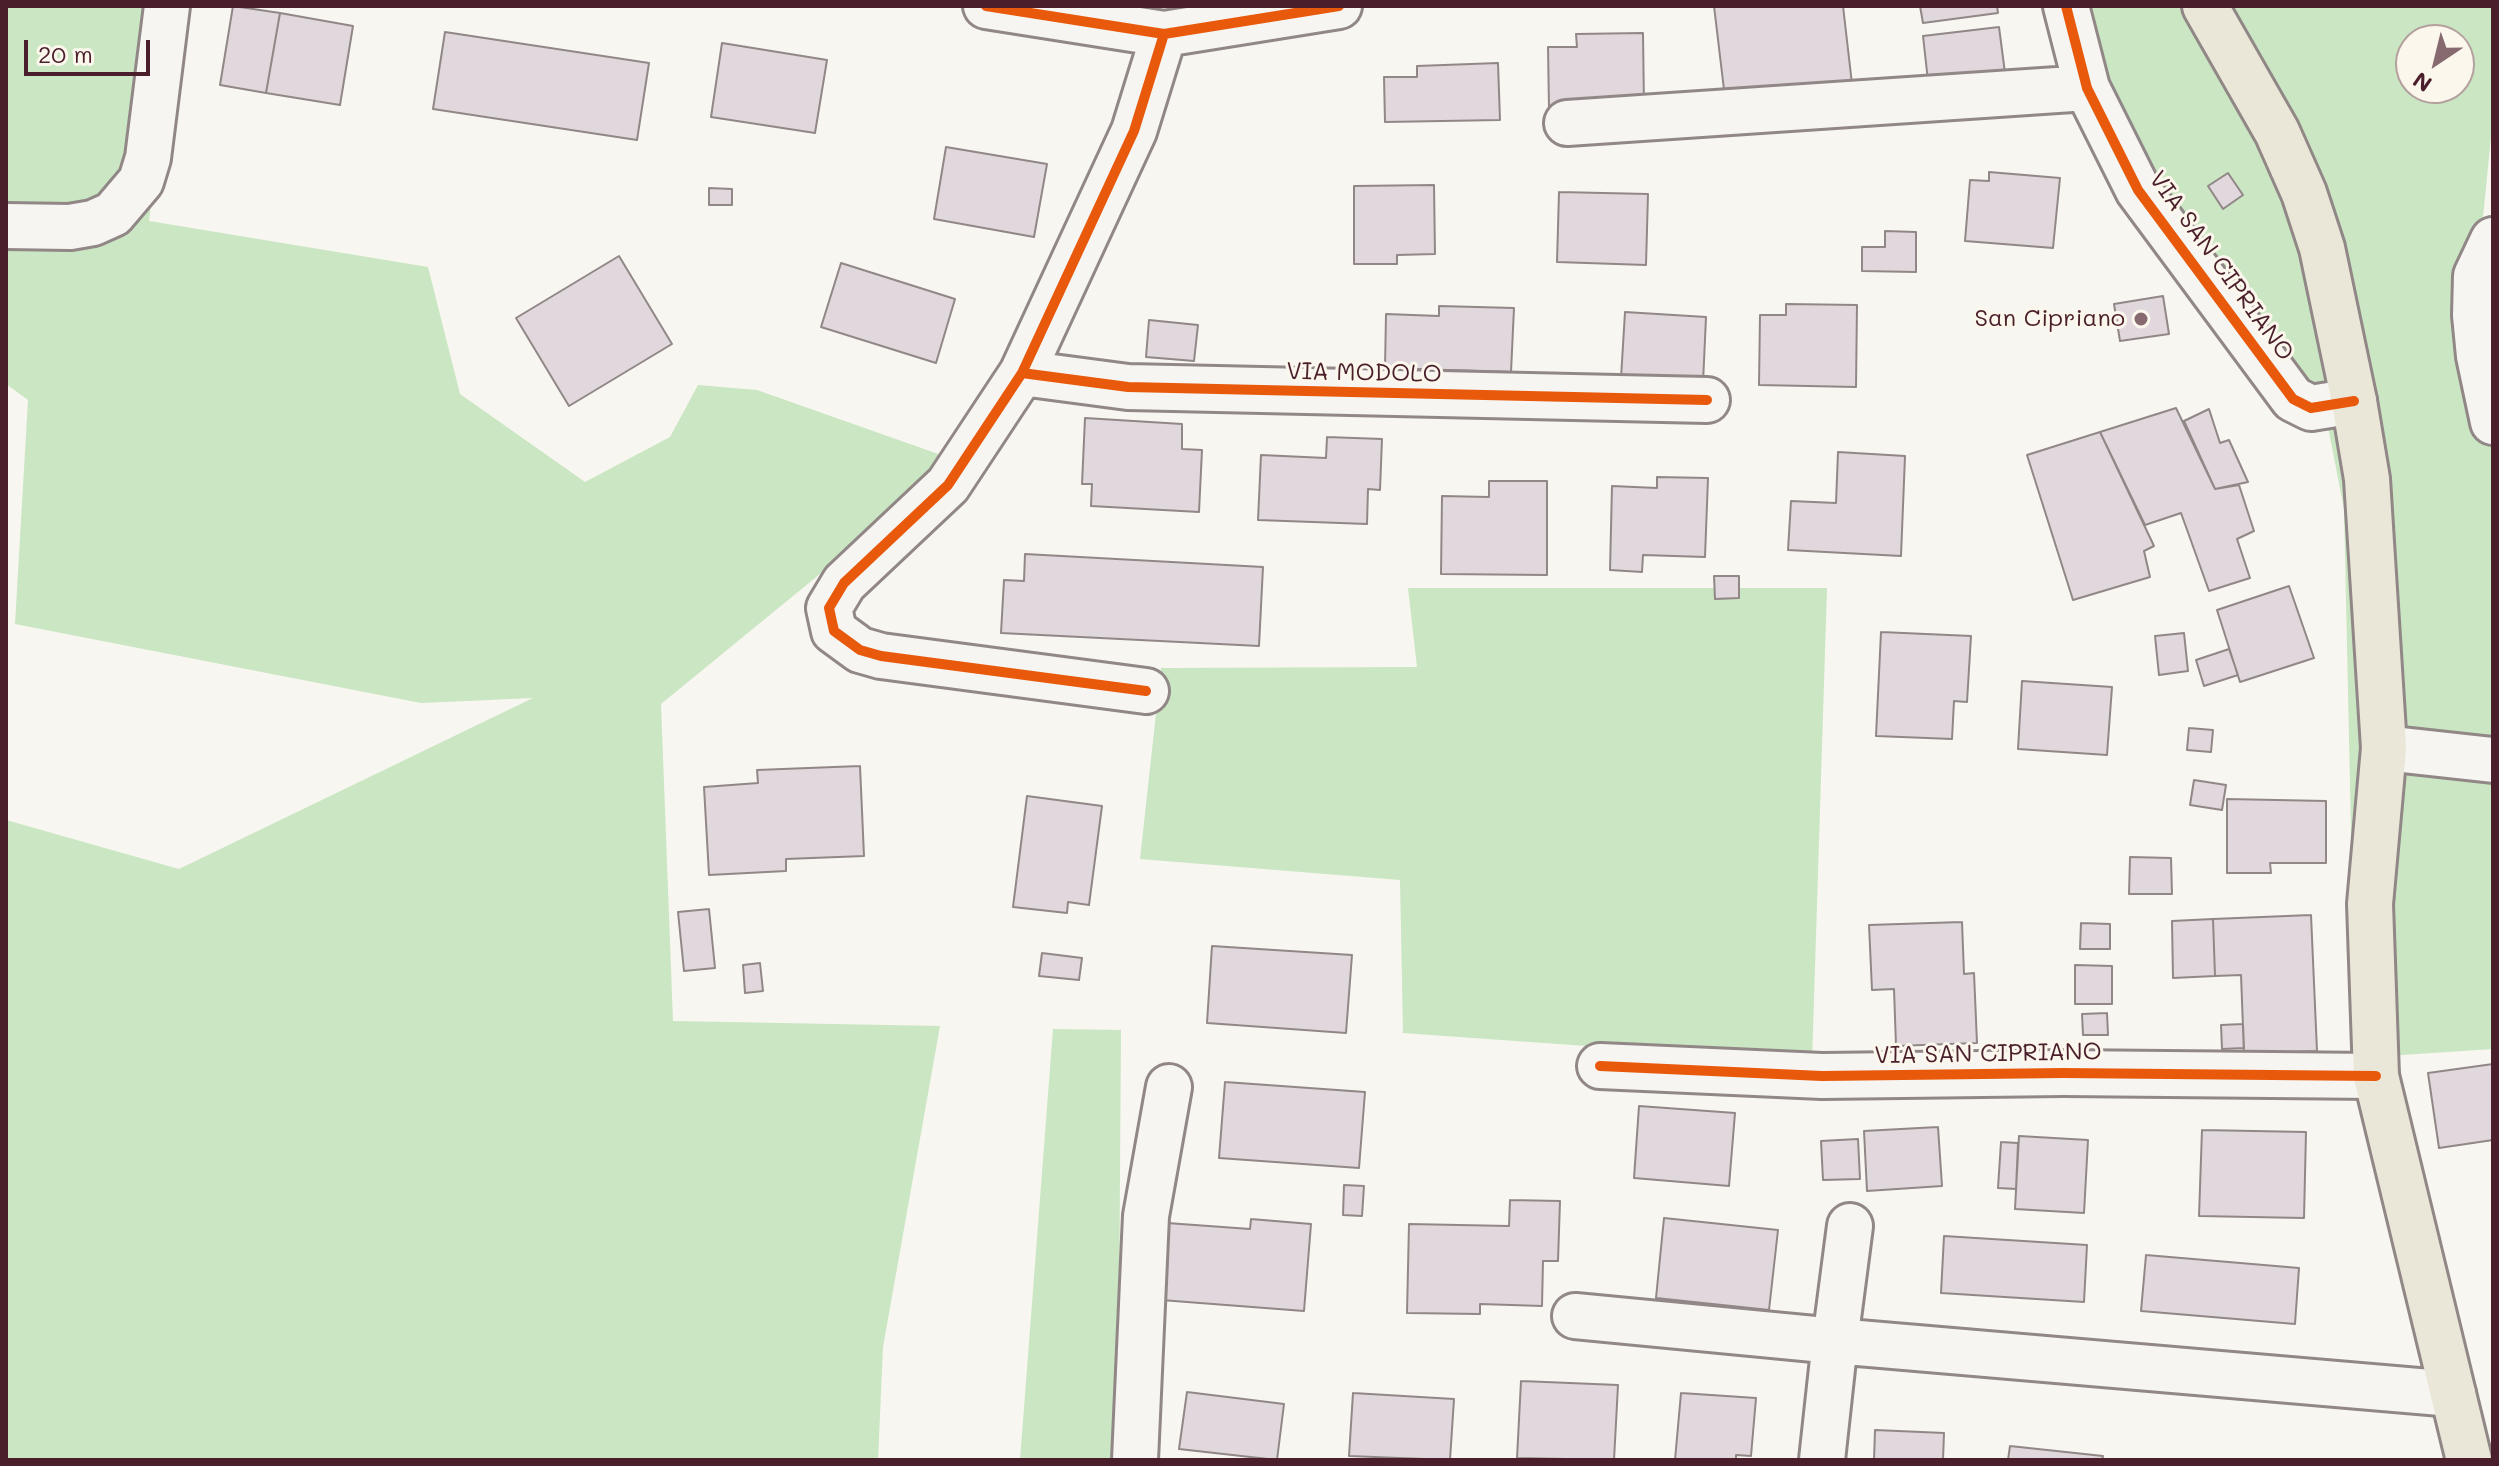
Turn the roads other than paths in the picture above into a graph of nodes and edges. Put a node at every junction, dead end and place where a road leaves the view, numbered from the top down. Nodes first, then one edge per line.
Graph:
1 (167, 6) edge
2 (986, 6) edge
3 (1339, 6) edge
4 (2066, 6) edge
5 (2205, 6) edge
6 (1164, 34) junction
7 (2087, 88) junction
8 (1567, 123) dead end
9 (6, 226) edge
10 (2493, 240) edge
11 (1022, 373) junction
12 (1707, 400) dead end
13 (2354, 401) junction
14 (2493, 422) edge
15 (1146, 691) dead end
16 (2384, 748) junction
17 (2493, 760) edge
18 (1600, 1066) dead end
19 (2376, 1076) junction
20 (1169, 1087) dead end
21 (1850, 1226) dead end
22 (1575, 1316) dead end
23 (1835, 1341) junction
24 (2453, 1394) junction
25 (1135, 1460) edge
26 (1822, 1460) edge
27 (2469, 1460) edge

1 - 9 street
2 - 6 street
3 - 6 street
4 - 7 street, VIA SAN CIPRIANO
5 - 13 main road
6 - 11 street
7 - 8 street
7 - 13 street, VIA SAN CIPRIANO
10 - 14 street
11 - 12 street, VIA MODOLO
11 - 15 street
13 - 16 main road
16 - 17 street
16 - 19 main road
18 - 19 street, VIA SAN CIPRIANO
19 - 24 main road
20 - 25 street
21 - 23 street
22 - 23 street
23 - 24 street
23 - 26 street
24 - 27 main road

